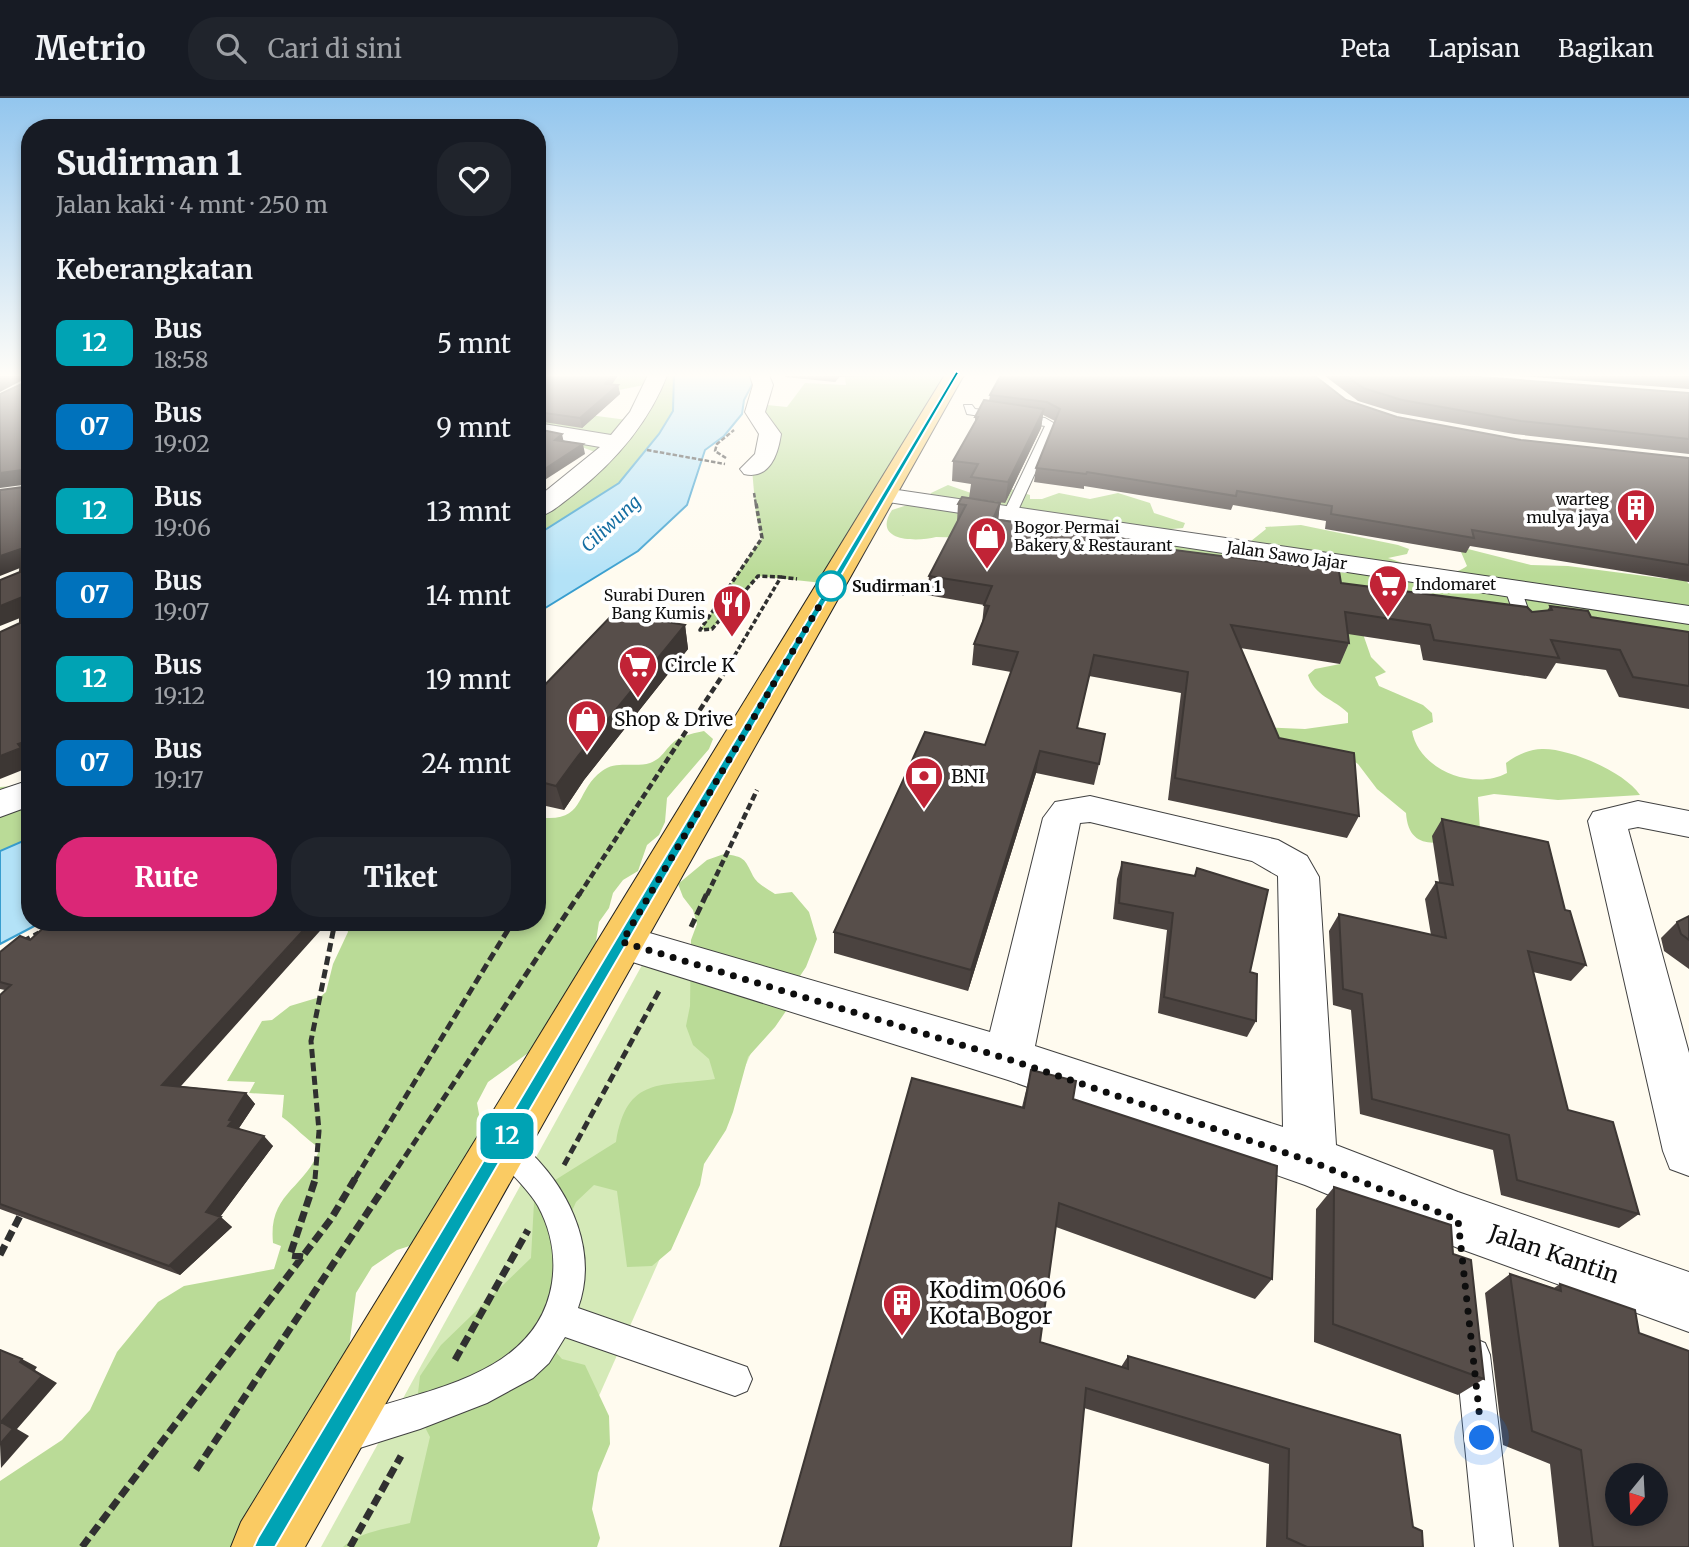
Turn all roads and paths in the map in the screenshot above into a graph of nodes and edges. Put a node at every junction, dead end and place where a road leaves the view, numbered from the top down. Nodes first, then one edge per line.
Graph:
1 (603, 441) edge
2 (721, 441) edge
3 (769, 441) edge
4 (924, 441) edge
5 (1044, 441) edge
6 (616, 443) joint
7 (642, 449) dead end
8 (745, 468) junction
9 (884, 495) junction
10 (546, 503) edge
11 (1010, 514) junction
12 (1513, 589) junction
13 (1689, 615) edge
14 (1526, 626) edge
15 (21, 796) edge
16 (0, 804) edge
17 (1689, 824) edge
18 (42, 931) edge
19 (333, 931) edge
20 (511, 931) edge
21 (622, 942) junction
22 (18, 944) edge
23 (1008, 1059) junction
24 (503, 1144) junction
25 (1689, 1151) edge
26 (1310, 1161) junction
27 (26, 1206) edge
28 (0, 1255) edge
29 (303, 1257) junction
30 (1689, 1302) edge
31 (558, 1318) junction
32 (1470, 1329) edge
33 (735, 1379) dead end
34 (330, 1438) junction
35 (196, 1470) dead end
36 (82, 1547) edge
37 (266, 1547) edge
38 (1493, 1547) edge

1 - 6 street
2 - 8 path
3 - 8 street
4 - 9 main road
5 - 11 lane
6 - 10 street
7 - 8 path
8 - 35 path
9 - 11 street, Jalan Sawo Jajar
9 - 21 main road
11 - 12 street, Jalan Sawo Jajar
12 - 13 street, Jalan Sawo Jajar
12 - 14 lane
15 - 16 street
17 - 25 street
18 - 22 path
19 - 29 path
20 - 29 path
21 - 23 street, Jalan Kantin
21 - 24 main road
23 - 26 street, Jalan Kantin
23 - 26 street
24 - 31 lane
24 - 34 main road
26 - 30 street, Jalan Kantin
27 - 28 path
29 - 36 path
31 - 33 lane
31 - 34 lane
32 - 38 lane
34 - 37 main road

